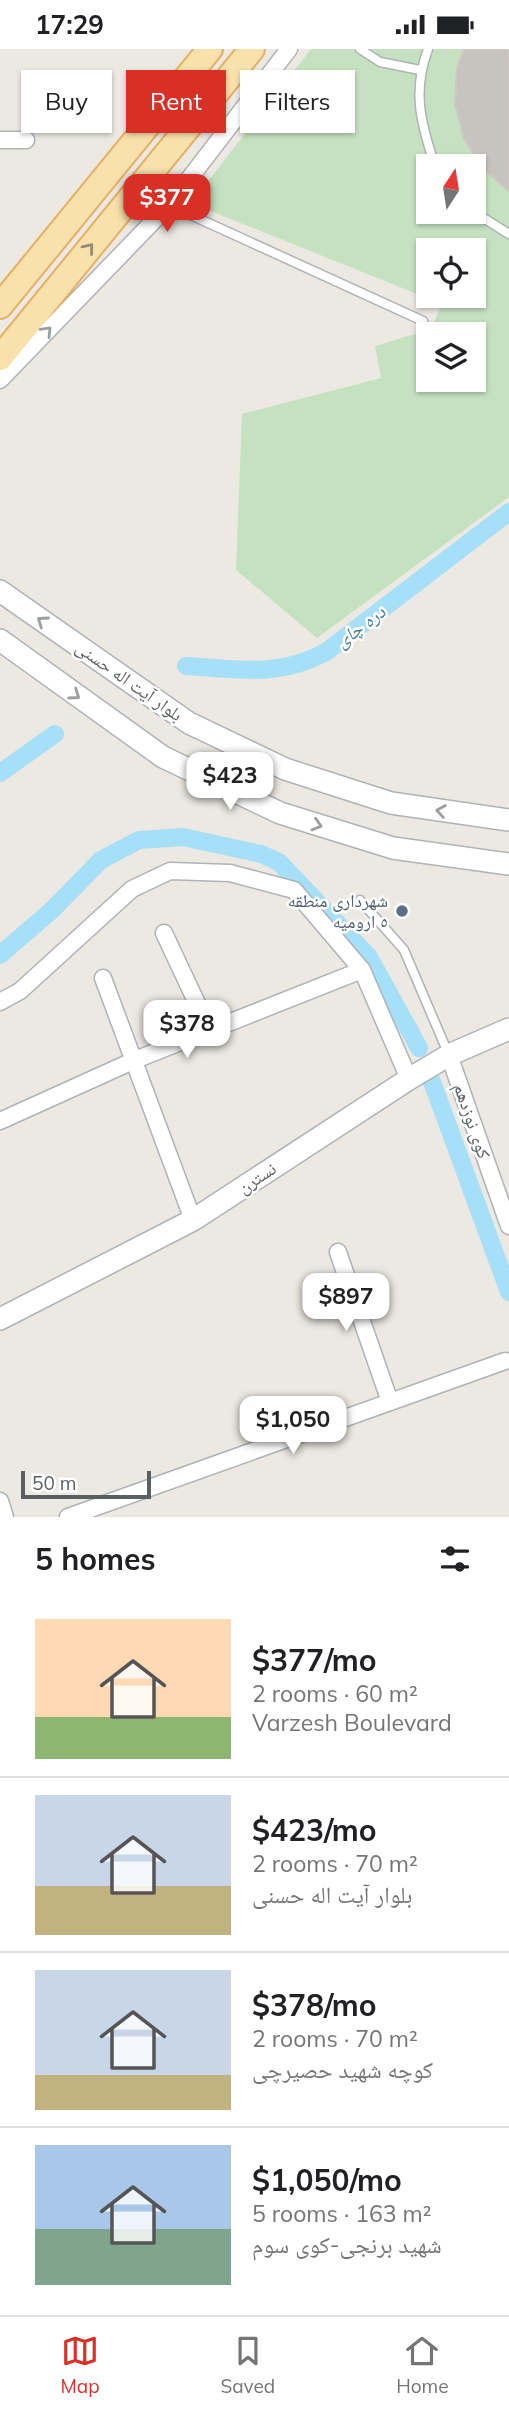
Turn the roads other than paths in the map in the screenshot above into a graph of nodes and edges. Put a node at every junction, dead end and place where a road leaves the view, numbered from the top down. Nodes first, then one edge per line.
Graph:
1 (210, 49) edge
2 (252, 49) edge
3 (289, 49) edge
4 (360, 49) edge
5 (428, 49) edge
6 (420, 70) junction
7 (0, 140) edge
8 (26, 140) dead end
9 (431, 154) edge
10 (169, 205) junction
11 (486, 220) edge
12 (509, 235) edge
13 (0, 306) edge
14 (423, 320) dead end
15 (0, 358) edge
16 (0, 380) edge
17 (0, 591) edge
18 (0, 641) edge
19 (509, 820) edge
20 (509, 864) edge
21 (360, 900) dead end
22 (164, 933) dead end
23 (362, 970) junction
24 (103, 978) dead end
25 (0, 1002) edge
26 (509, 1029) edge
27 (210, 1031) junction
28 (449, 1055) junction
29 (135, 1060) junction
30 (409, 1079) junction
31 (0, 1121) edge
32 (193, 1220) junction
33 (509, 1226) edge
34 (338, 1252) dead end
35 (0, 1318) edge
36 (505, 1361) dead end
37 (390, 1402) junction
38 (0, 1501) edge
39 (5, 1517) edge
40 (68, 1517) edge

1 - 13 main road
15 -> 2 main road
3 - 10 street
4 - 6 lane
5 - 6 lane
6 - 9 lane
7 - 8 street
10 - 14 lane
16 -> 10 street
11 - 12 lane
19 -> 17 main road, بلوار آیت اله حسنی
18 -> 20 main road
21 - 28 lane
22 - 27 street
23 - 25 street
23 - 27 street
23 - 30 street
24 - 29 street
26 - 28 main road, نسترن
27 - 29 street
28 - 30 main road, نسترن
28 - 33 street, کوی نوزدهم
29 - 31 street
29 - 32 street
30 - 32 main road, نسترن
32 - 35 main road, نسترن
34 - 37 street
36 - 37 street
37 - 40 street
38 - 39 street

